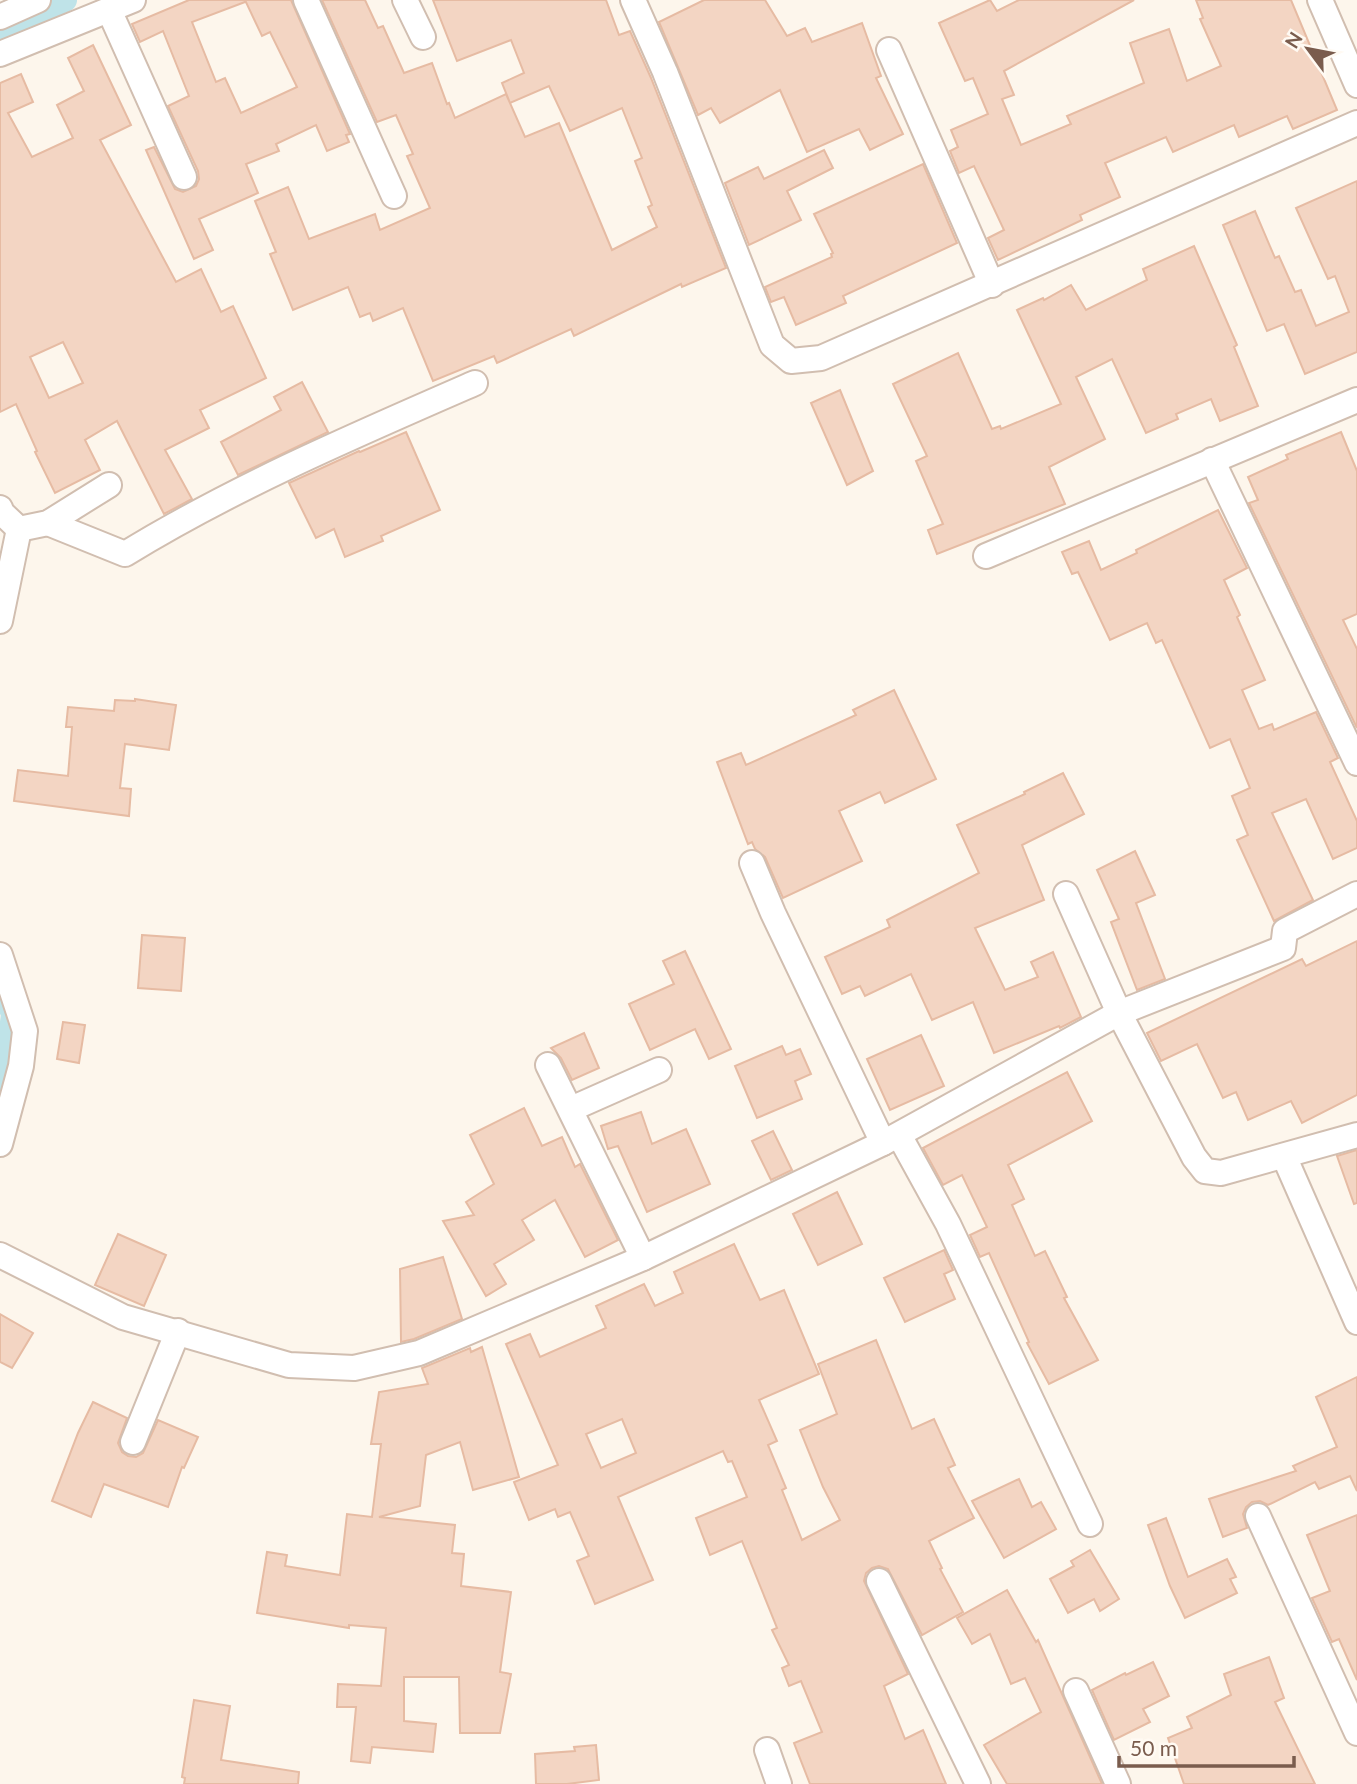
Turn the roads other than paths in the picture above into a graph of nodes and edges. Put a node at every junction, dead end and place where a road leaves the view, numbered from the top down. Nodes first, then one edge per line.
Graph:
1 (38, 0) edge
2 (133, 0) edge
3 (306, 0) edge
4 (405, 0) edge
5 (633, 0) edge
6 (1320, 0) edge
7 (109, 10) junction
8 (0, 17) edge
9 (423, 37) dead end
10 (889, 50) dead end
11 (0, 54) edge
12 (1357, 85) edge
13 (1357, 123) edge
14 (184, 177) dead end
15 (394, 196) dead end
16 (992, 285) junction
17 (475, 383) dead end
18 (1354, 410) edge
19 (1212, 460) junction
20 (108, 485) dead end
21 (0, 508) edge
22 (48, 523) junction
23 (19, 528) junction
24 (986, 556) dead end
25 (0, 621) edge
26 (1357, 764) edge
27 (752, 863) dead end
28 (1066, 894) dead end
29 (1357, 894) edge
30 (0, 955) edge
31 (1119, 1013) junction
32 (548, 1065) dead end
33 (659, 1070) dead end
34 (570, 1108) junction
35 (1357, 1135) edge
36 (891, 1139) junction
37 (0, 1144) edge
38 (1284, 1156) junction
39 (0, 1255) edge
40 (643, 1258) junction
41 (1357, 1322) edge
42 (178, 1331) junction
43 (132, 1442) dead end
44 (1258, 1516) dead end
45 (1090, 1524) dead end
46 (879, 1581) dead end
47 (1076, 1691) dead end
48 (1357, 1733) edge
49 (767, 1750) dead end
50 (779, 1784) edge
51 (978, 1784) edge
52 (1118, 1784) edge

1 - 8 street
2 - 7 street
3 - 15 street
4 - 9 street
5 - 16 street
6 - 12 street
7 - 11 street
7 - 14 street
10 - 16 street
13 - 16 street
17 - 22 street
18 - 19 street
19 - 24 street
19 - 26 street
20 - 22 street
21 - 23 street
22 - 23 street
23 - 25 street
27 - 36 street
28 - 31 street
29 - 31 street
30 - 37 street
31 - 36 street
31 - 38 street
32 - 34 street
33 - 34 street
34 - 40 street
35 - 38 street
36 - 40 street
36 - 45 street
38 - 41 street
39 - 42 street
40 - 42 street
42 - 43 street
44 - 48 street
46 - 51 street
47 - 52 street
49 - 50 street

